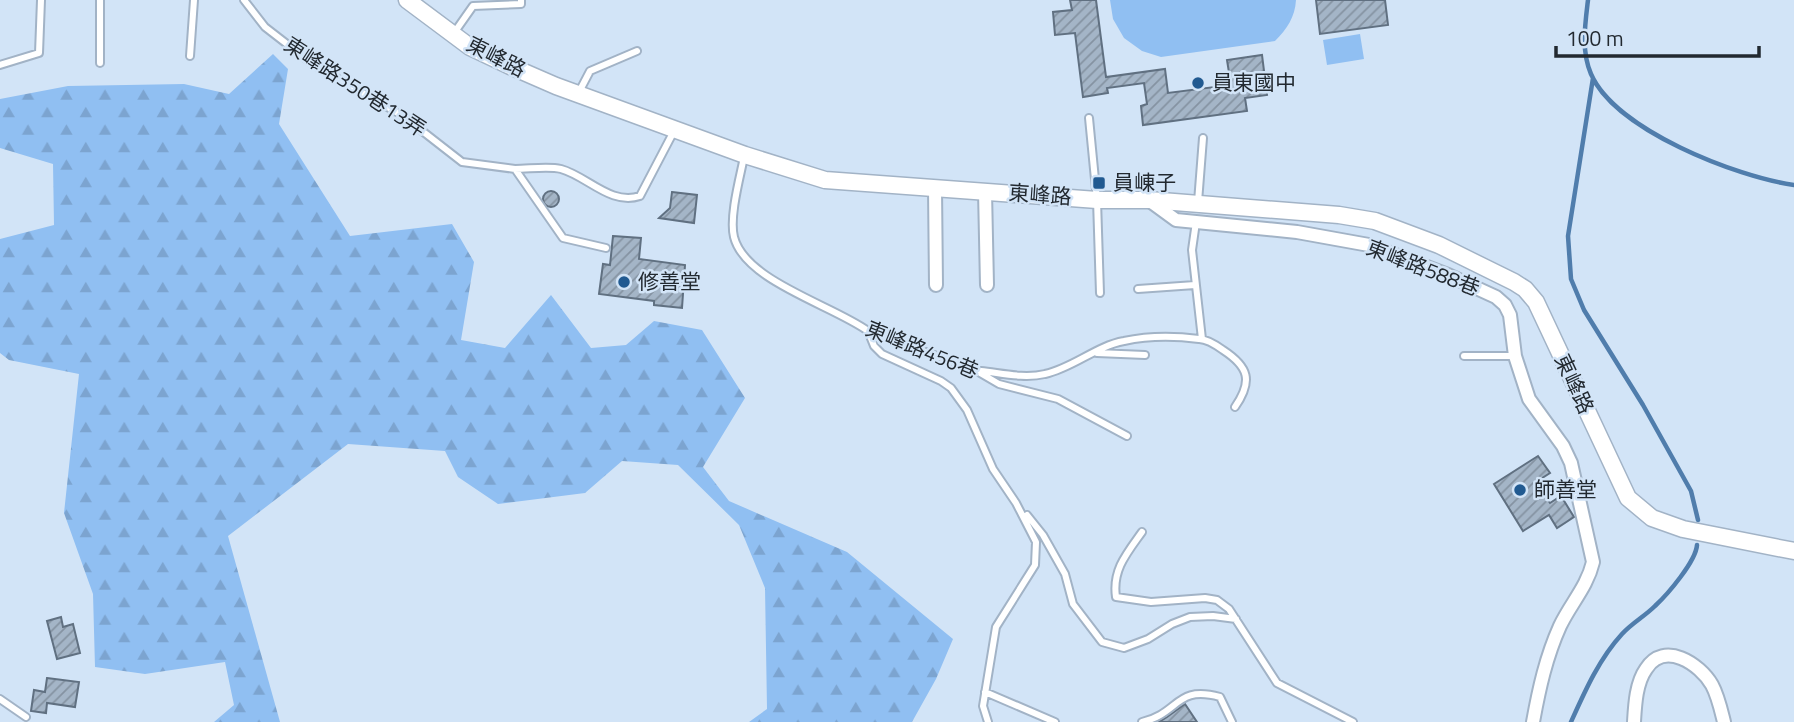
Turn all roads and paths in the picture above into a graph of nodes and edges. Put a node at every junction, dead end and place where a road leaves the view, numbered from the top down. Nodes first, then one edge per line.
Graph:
1 (41, 0) edge
2 (100, 0) edge
3 (194, 0) edge
4 (244, 0) edge
5 (407, 0) edge
6 (521, 0) edge
7 (453, 34) junction
8 (637, 51) dead end
9 (190, 56) dead end
10 (100, 63) dead end
11 (0, 65) edge
12 (578, 94) junction
13 (1089, 118) dead end
14 (675, 129) junction
15 (1203, 138) dead end
16 (744, 155) junction
17 (515, 169) junction
18 (935, 188) junction
19 (985, 191) junction
20 (1097, 200) junction
21 (1149, 200) junction
22 (1198, 204) junction
23 (1196, 222) junction
24 (606, 248) dead end
25 (936, 285) dead end
26 (987, 285) dead end
27 (1195, 285) junction
28 (1138, 289) dead end
29 (1100, 293) dead end
30 (868, 331) junction
31 (1202, 339) junction
32 (1095, 353) junction
33 (1145, 355) dead end
34 (1464, 356) dead end
35 (1515, 356) junction
36 (975, 370) junction
37 (1235, 407) dead end
38 (1127, 436) dead end
39 (1017, 503) junction
40 (1142, 532) dead end
41 (1794, 551) edge
42 (1236, 619) junction
43 (985, 692) junction
44 (0, 699) edge
45 (26, 717) dead end
46 (988, 722) edge
47 (1055, 722) edge
48 (1142, 722) edge
49 (1232, 722) edge
50 (1353, 722) edge
51 (1533, 722) edge
52 (1634, 722) edge
53 (1724, 722) edge

1 - 11 lane
2 - 10 lane
3 - 9 lane
4 - 17 lane, 東峰路350巷13弄
5 - 7 main road, 東峰路
6 - 7 lane
7 - 12 main road, 東峰路
8 - 12 lane
12 - 14 main road, 東峰路
13 - 20 lane
14 - 16 main road, 東峰路
14 - 17 lane, 東峰路350巷13弄
15 - 22 lane
16 - 18 main road, 東峰路
16 - 30 lane, 東峰路456巷
17 - 24 lane
18 - 19 main road, 東峰路
18 - 25 street
19 - 20 main road, 東峰路
19 - 26 street
20 - 21 main road, 東峰路
20 - 29 lane
21 - 22 main road, 東峰路
21 - 23 street, 東峰路588巷
22 - 41 main road, 東峰路
23 - 27 lane
23 - 35 street, 東峰路588巷
27 - 28 lane
27 - 31 lane
30 - 36 lane, 東峰路456巷
30 - 39 lane
31 - 32 lane
31 - 37 lane
32 - 33 lane
32 - 36 lane
34 - 35 lane
35 - 51 street, 東峰路588巷
36 - 38 lane, 東峰路456巷
39 - 42 lane
39 - 43 lane
40 - 42 lane
42 - 50 lane
43 - 46 lane
43 - 47 lane
44 - 45 lane
48 - 49 lane
52 - 53 street

